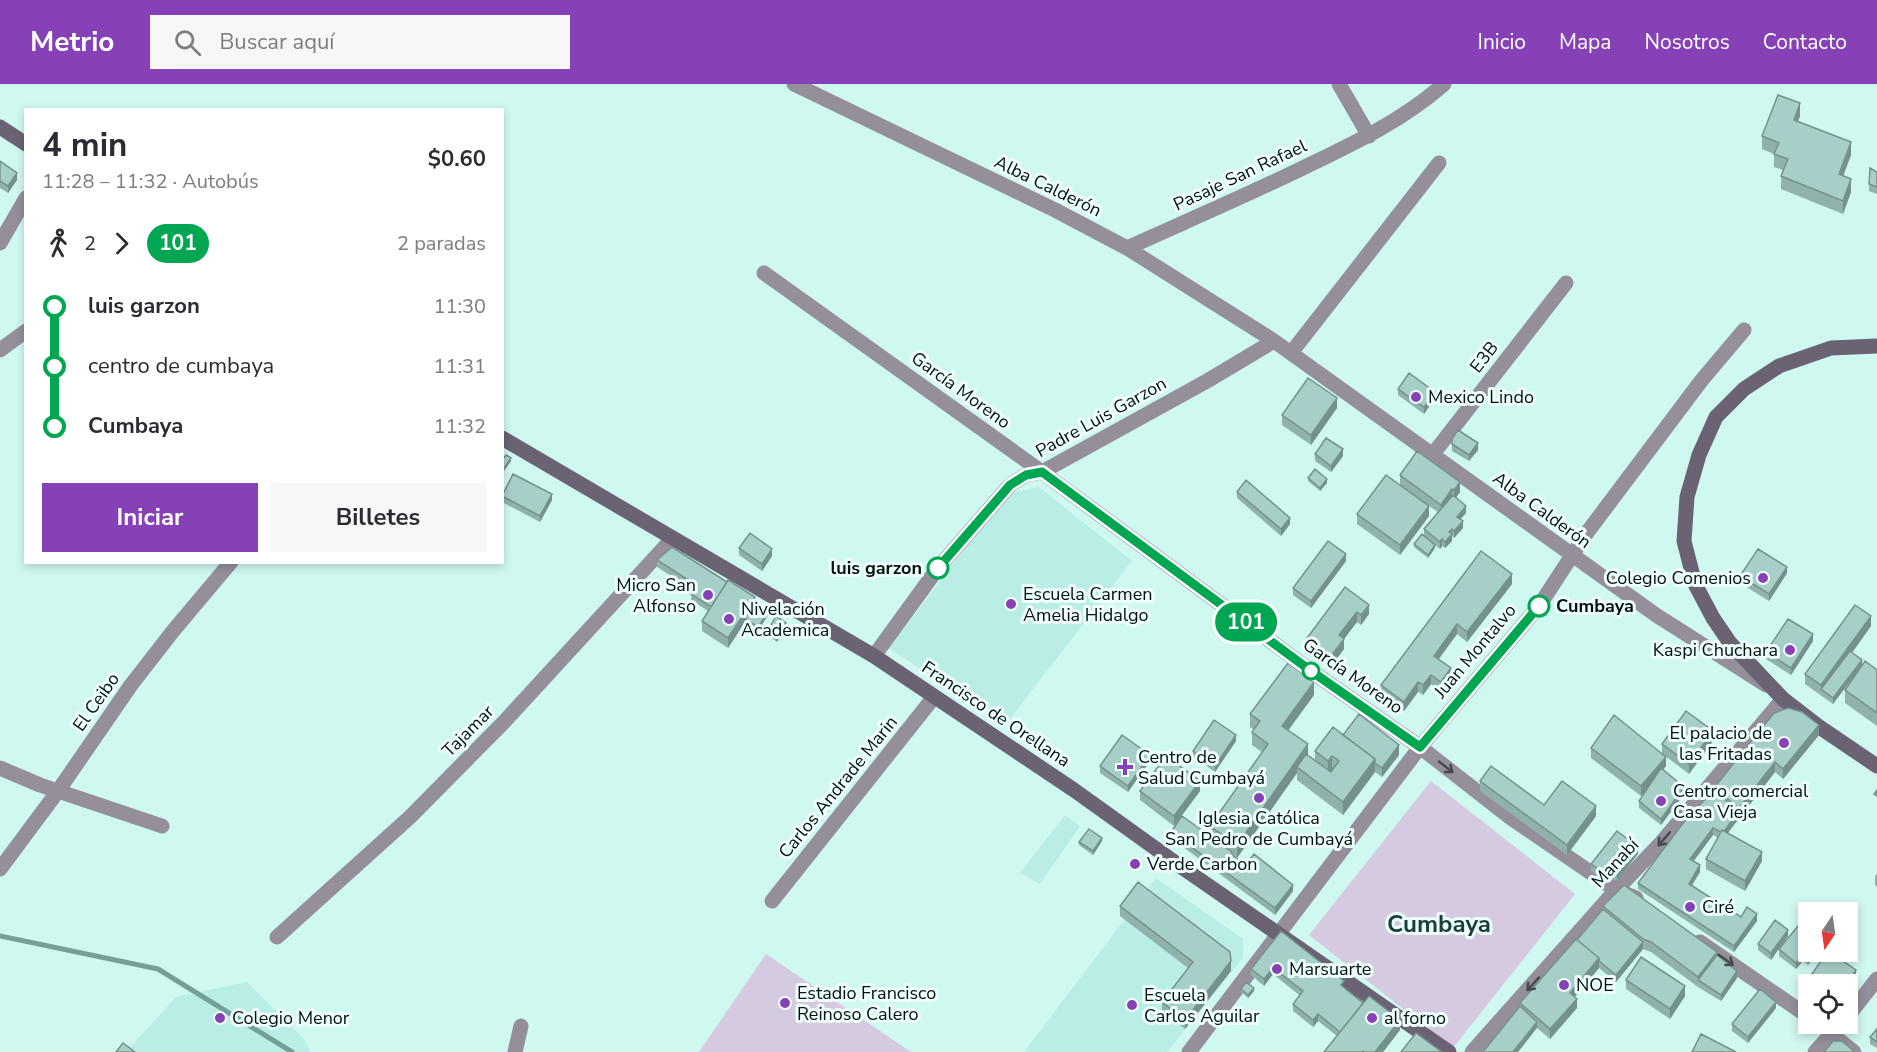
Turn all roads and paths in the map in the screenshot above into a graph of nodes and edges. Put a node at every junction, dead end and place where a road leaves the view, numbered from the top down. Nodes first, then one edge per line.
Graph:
1 (794, 84) edge
2 (1339, 84) edge
3 (1444, 84) edge
4 (0, 127) edge
5 (1369, 136) junction
6 (24, 143) edge
7 (1439, 163) dead end
8 (24, 201) edge
9 (0, 243) edge
10 (1127, 248) junction
11 (764, 273) dead end
12 (1566, 283) dead end
13 (1744, 330) dead end
14 (24, 332) edge
15 (1274, 341) junction
16 (1877, 346) edge
17 (0, 350) edge
18 (1291, 353) junction
19 (504, 439) edge
20 (1433, 454) junction
21 (1042, 472) junction
22 (672, 539) junction
23 (1572, 555) junction
24 (229, 564) edge
25 (874, 656) junction
26 (1780, 695) junction
27 (934, 697) junction
28 (1420, 747) junction
29 (1877, 766) edge
30 (0, 768) edge
31 (58, 791) junction
32 (162, 826) dead end
33 (0, 869) edge
34 (1616, 890) junction
35 (772, 901) dead end
36 (1652, 909) edge
37 (1278, 934) junction
38 (1689, 934) edge
39 (277, 937) dead end
40 (1877, 979) edge
41 (1858, 1003) edge
42 (1798, 1009) edge
43 (521, 1026) dead end
44 (1420, 1031) junction
45 (1831, 1034) edge
46 (1840, 1034) edge
47 (1407, 1045) edge
48 (515, 1052) edge
49 (1189, 1052) edge
50 (1449, 1052) edge
51 (1472, 1052) edge
52 (1815, 1052) edge
53 (1854, 1052) edge

1 - 10 street, Alba Calderón
2 - 5 street
3 - 5 street, Pasaje San Rafael
4 - 6 street
5 - 10 street, Pasaje San Rafael
7 - 18 street
8 - 9 street
10 - 15 street, Alba Calderón
11 - 21 street, García Moreno
12 - 20 street, E3B
13 - 23 street, Juan Montalvo
14 - 17 street
15 - 18 street, Alba Calderón
15 - 21 street, Padre Luis Garzon
16 - 26 street
18 - 20 street, Alba Calderón
19 - 22 street, Francisco de Orellana
20 - 23 street, Alba Calderón
21 - 25 street, Padre Luis Garzon
21 - 28 street, García Moreno
22 - 25 street, Francisco de Orellana
22 - 39 street, Tajamar
23 - 26 street, Alba Calderón
23 - 28 street, Juan Montalvo
24 - 31 street, El Ceibo
25 - 27 street, Francisco de Orellana
26 - 29 street
26 -> 34 street, Manabí
27 - 35 street, Carlos Andrade Marin
27 - 37 street, Francisco de Orellana
28 -> 34 street, García Moreno
28 - 37 street, Juan Montalvo
30 - 31 street
31 - 32 street
31 - 33 street, El Ceibo
34 - 36 street, García Moreno
34 -> 51 street, Manabí
37 - 44 street, Francisco de Orellana
37 - 49 street, Juan Montalvo
38 -> 42 street
40 - 41 street
43 - 48 street
44 - 47 street
44 - 50 street, Francisco de Orellana
45 - 52 street
46 - 53 street

